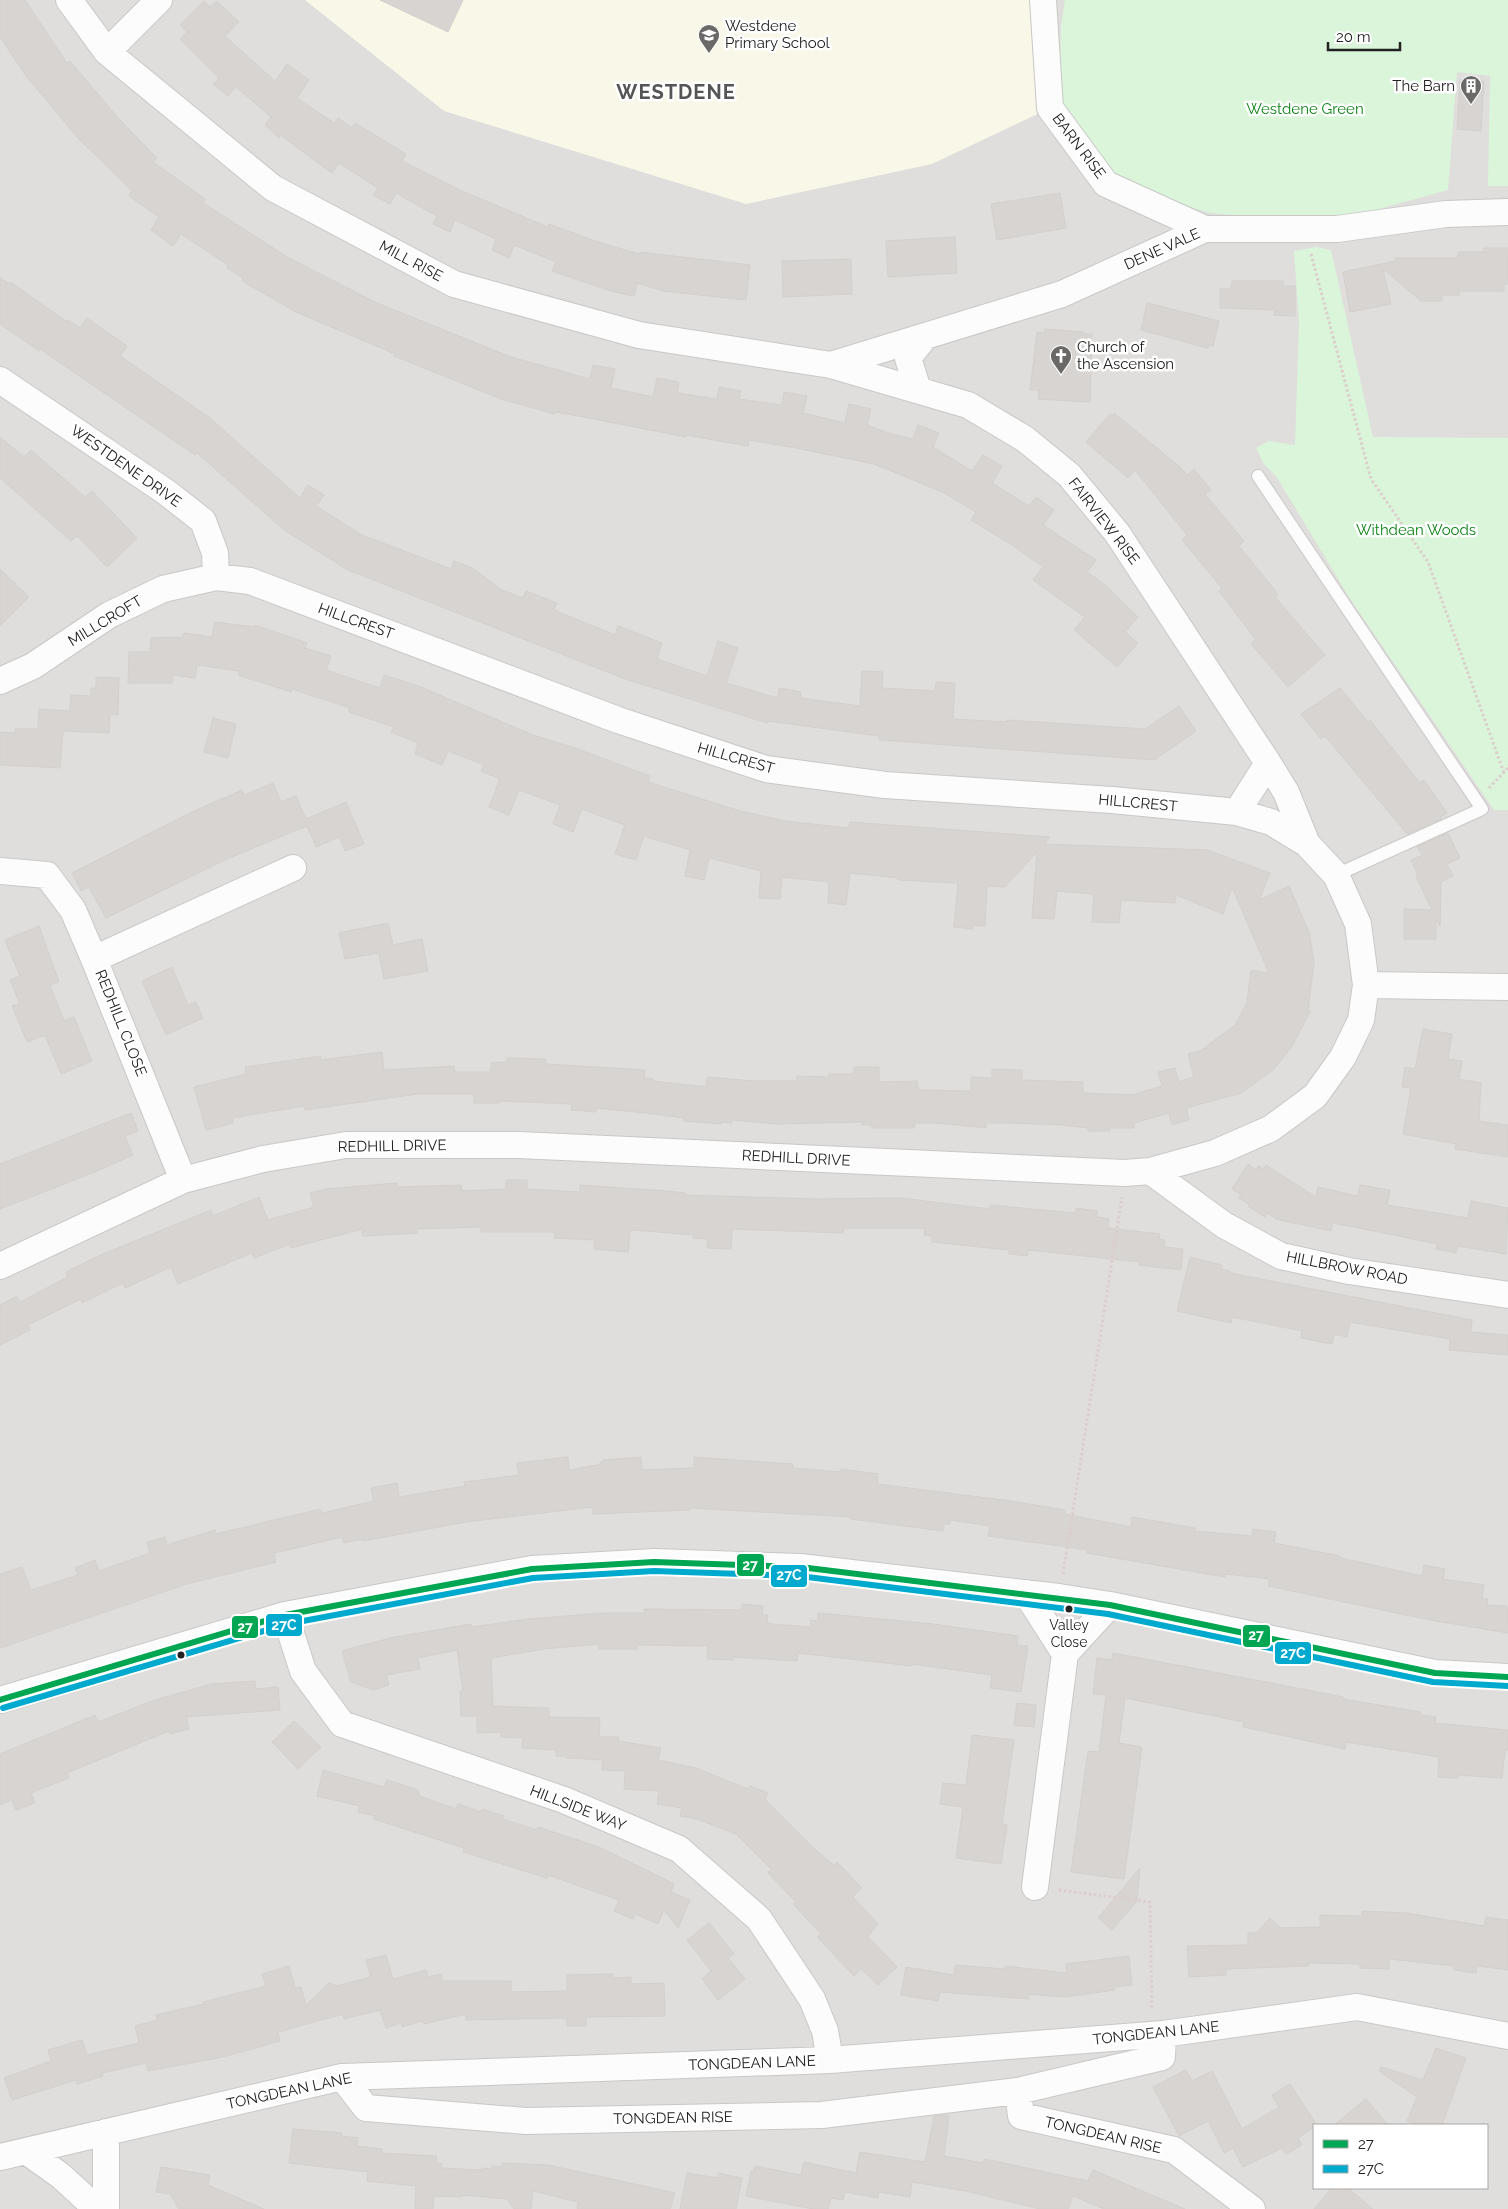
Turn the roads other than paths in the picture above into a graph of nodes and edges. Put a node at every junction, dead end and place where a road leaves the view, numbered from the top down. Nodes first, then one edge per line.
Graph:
1 (69, 0) edge
2 (159, 0) edge
3 (1043, 0) edge
4 (107, 52) junction
5 (1508, 212) edge
6 (1205, 229) junction
7 (924, 338) junction
8 (831, 365) junction
9 (0, 380) edge
10 (918, 390) junction
11 (1258, 476) dead end
12 (216, 577) junction
13 (0, 681) edge
14 (1268, 763) junction
15 (1237, 812) junction
16 (1307, 844) junction
17 (294, 868) dead end
18 (0, 871) edge
19 (1336, 875) junction
20 (94, 959) junction
21 (1366, 985) junction
22 (1508, 987) edge
23 (1138, 1172) junction
24 (183, 1180) junction
25 (0, 1266) edge
26 (1508, 1295) edge
27 (1026, 1593) junction
28 (1110, 1605) junction
29 (285, 1614) junction
30 (1065, 1654) junction
31 (1508, 1677) edge
32 (0, 1700) edge
33 (1035, 1887) road end
34 (1158, 2034) junction
35 (1508, 2036) edge
36 (830, 2060) junction
37 (342, 2077) junction
38 (1018, 2091) junction
39 (106, 2132) junction
40 (26, 2151) junction
41 (0, 2157) edge
42 (97, 2209) edge
43 (106, 2209) edge
44 (1252, 2209) edge

1 - 4 street, MILL RISE
2 - 4 street
3 - 6 street, BARN RISE
4 - 8 street, MILL RISE
5 - 6 street, DENE VALE
6 - 7 street, DENE VALE
7 - 8 street, DENE VALE
7 - 10 street
8 - 10 street, FAIRVIEW RISE
9 - 12 street, WESTDENE DRIVE
10 - 14 street, FAIRVIEW RISE
11 - 19 lane
12 - 13 street, MILLCROFT
12 - 15 street, HILLCREST
14 - 15 street
14 - 16 street, FAIRVIEW RISE
15 - 16 street, HILLCREST
16 - 19 street, REDHILL DRIVE
17 - 20 street, REDHILL CLOSE
18 - 20 street
19 - 21 street, REDHILL DRIVE
20 - 24 street, REDHILL CLOSE
21 - 22 street
21 - 23 street, REDHILL DRIVE
23 - 24 street, REDHILL DRIVE
23 - 26 street, HILLBROW ROAD
24 - 25 street, REDHILL DRIVE
27 - 28 street
27 - 29 street
27 - 30 street
28 - 30 street
28 - 31 street
29 - 32 street
29 - 36 street, HILLSIDE WAY
30 - 33 street
34 - 35 street, TONGDEAN LANE
34 - 36 street, TONGDEAN LANE
34 - 38 street, TONGDEAN RISE
36 - 37 street, TONGDEAN LANE
37 - 38 street, TONGDEAN RISE
37 - 39 street, TONGDEAN LANE
38 - 44 street, TONGDEAN RISE
39 - 40 street, TONGDEAN LANE
39 - 43 street
40 - 41 street, TONGDEAN LANE
40 - 42 street

